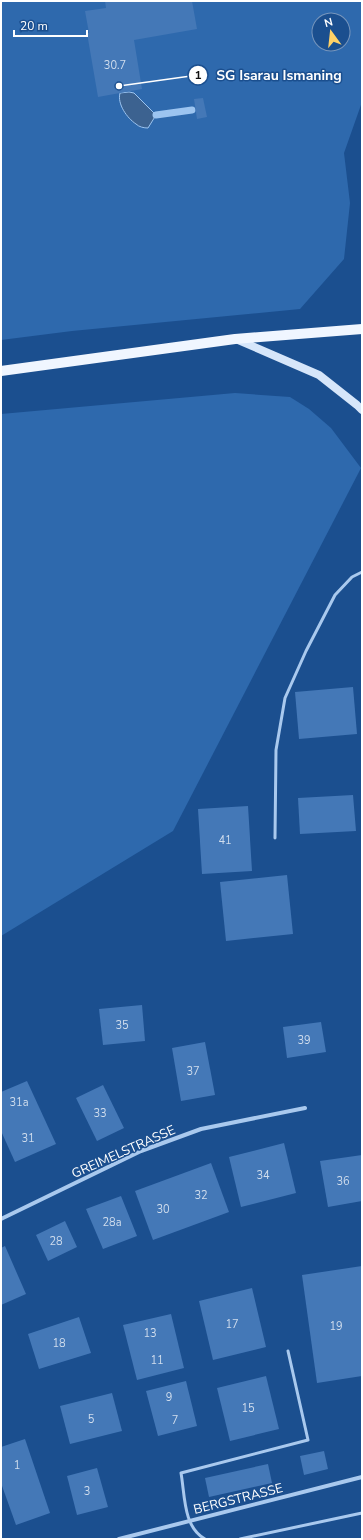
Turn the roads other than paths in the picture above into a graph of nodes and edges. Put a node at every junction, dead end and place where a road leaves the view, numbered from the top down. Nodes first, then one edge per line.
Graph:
1 (362, 329) edge
2 (235, 339) junction
3 (1, 371) edge
4 (362, 410) edge
5 (362, 572) edge
6 (275, 838) dead end
7 (305, 1108) dead end
8 (1, 1219) edge
9 (288, 1351) dead end
10 (362, 1477) edge
11 (362, 1513) edge
12 (188, 1522) junction
13 (119, 1539) edge
14 (205, 1539) edge
15 (240, 1539) edge

1 - 2 main road
2 - 3 main road
2 - 4 main road
5 - 6 lane
7 - 8 street, GREIMELSTRASSE
9 - 12 lane
10 - 12 street, BERGSTRASSE
11 - 15 lane
12 - 13 street, BERGSTRASSE
12 - 14 lane

